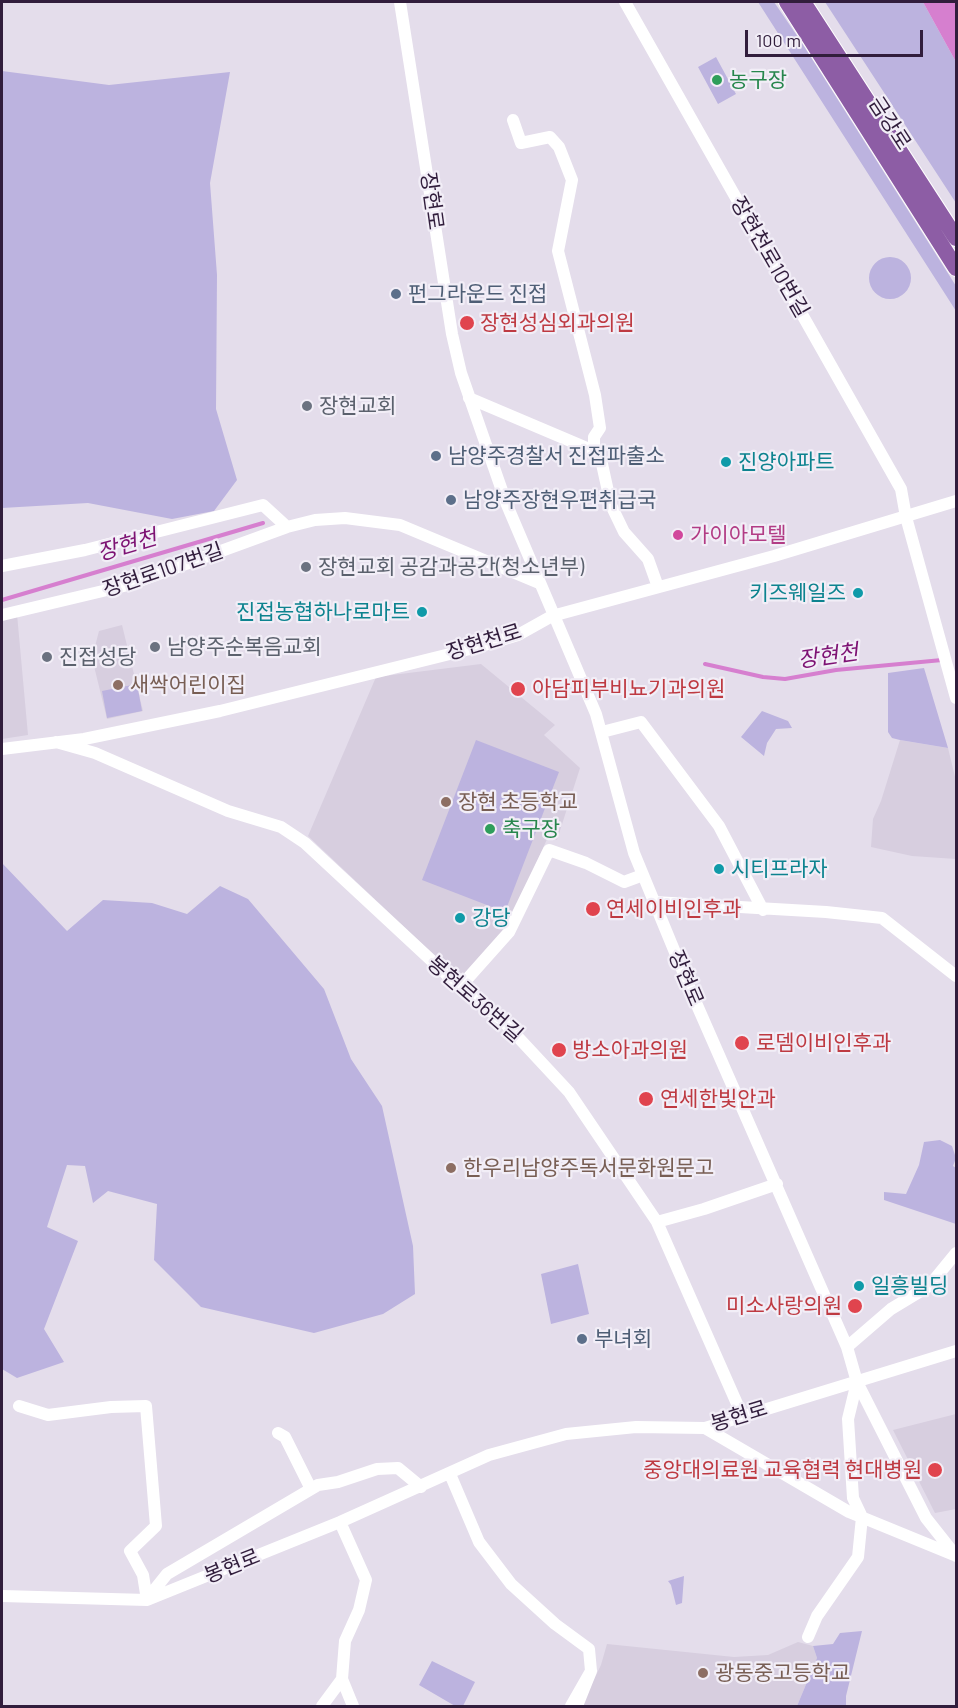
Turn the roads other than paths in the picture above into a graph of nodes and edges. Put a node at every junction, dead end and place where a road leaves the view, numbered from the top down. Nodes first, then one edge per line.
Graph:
1 (400, 2) edge
2 (625, 2) edge
3 (787, 2) edge
4 (803, 2) edge
5 (513, 120) dead end
6 (957, 238) edge
7 (957, 268) edge
8 (469, 398) junction
9 (594, 451) junction
10 (957, 501) edge
11 (906, 516) junction
12 (287, 527) junction
13 (2, 566) edge
14 (539, 583) junction
15 (658, 587) junction
16 (2, 615) edge
17 (552, 616) junction
18 (957, 698) edge
19 (602, 732) junction
20 (90, 738) junction
21 (56, 742) junction
22 (2, 749) edge
23 (92, 752) junction
24 (643, 874) junction
25 (654, 902) junction
26 (763, 910) junction
27 (957, 976) edge
28 (460, 987) junction
29 (777, 1184) junction
30 (657, 1222) junction
31 (957, 1253) edge
32 (847, 1347) junction
33 (957, 1351) edge
34 (857, 1382) junction
35 (19, 1406) dead end
36 (742, 1415) junction
37 (705, 1428) junction
38 (278, 1432) dead end
39 (450, 1474) junction
40 (421, 1487) junction
41 (311, 1489) junction
42 (862, 1517) junction
43 (340, 1522) junction
44 (957, 1556) edge
45 (2, 1596) edge
46 (147, 1600) junction
47 (808, 1636) dead end
48 (591, 1671) junction
49 (342, 1679) junction
50 (322, 1707) edge
51 (352, 1707) edge
52 (571, 1707) edge
53 (577, 1707) edge

1 - 8 street, 장현로
2 - 11 street, 장현천로10번길
3 - 7 main road, 금강로
4 - 6 main road, 금강로
5 - 9 street
8 - 9 street
8 - 14 street, 장현로
9 - 15 street
10 - 11 street, 장현천로
11 - 15 street, 장현천로
11 - 18 street, 장현천로10번길
12 - 13 street, 장현로107번길
12 - 14 street, 장현로107번길
12 - 16 street, 장현로107번길
14 - 17 street, 장현로
15 - 17 street, 장현천로
17 - 19 street, 장현로
17 - 20 street, 장현천로
19 - 24 street, 장현로
19 - 26 street
20 - 21 street, 장현천로
20 - 23 street
21 - 22 street, 장현천로
21 - 23 street, 봉현로36번길
23 - 28 street, 봉현로36번길
24 - 25 street, 장현로
24 - 28 street
25 - 26 street
25 - 29 street, 장현로
26 - 27 street
28 - 30 street, 봉현로36번길
29 - 30 street
29 - 32 street, 장현로
30 - 36 street, 봉현로36번길
31 - 32 street
32 - 34 street, 장현로
33 - 34 street, 봉현로
34 - 36 street, 봉현로
34 - 42 street
34 - 44 street, 장현로
35 - 46 street
36 - 37 street, 봉현로
37 - 39 street, 봉현로
37 - 42 street
38 - 41 street
39 - 40 street, 봉현로
39 - 48 street
40 - 41 street
40 - 43 street, 봉현로
41 - 46 street
42 - 44 street
42 - 47 street
43 - 46 street, 봉현로
43 - 49 street
45 - 46 street, 봉현로
48 - 52 street
48 - 53 street
49 - 50 street
49 - 51 street

